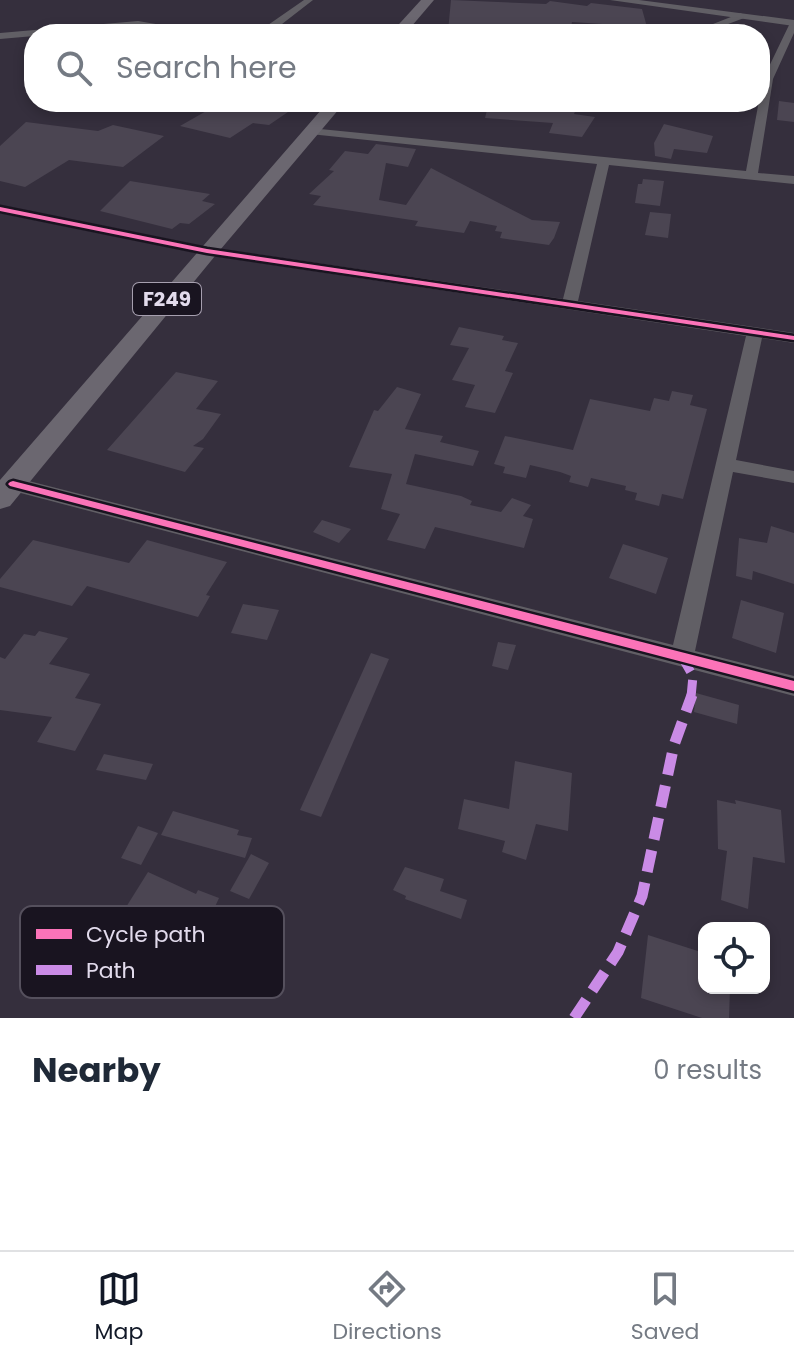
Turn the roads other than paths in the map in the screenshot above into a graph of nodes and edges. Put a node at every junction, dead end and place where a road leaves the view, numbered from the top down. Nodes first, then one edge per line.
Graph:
1 (309, 0) edge
2 (428, 0) edge
3 (615, 0) edge
4 (741, 16) junction
5 (276, 24) edge
6 (409, 24) edge
7 (718, 24) edge
8 (793, 24) edge
9 (24, 34) edge
10 (0, 36) edge
11 (770, 75) edge
12 (328, 112) edge
13 (762, 112) edge
14 (310, 131) junction
15 (604, 161) junction
16 (751, 176) junction
17 (794, 180) edge
18 (0, 209) edge
19 (207, 251) junction
20 (569, 305) junction
21 (755, 332) junction
22 (794, 338) edge
23 (726, 464) junction
24 (794, 477) edge
25 (7, 491) edge
26 (682, 657) junction
27 (794, 686) edge

1 - 5 street
2 - 6 main road
3 - 4 street
4 - 7 street
4 - 8 street
8 - 11 street
9 - 10 street
12 - 14 main road, F249
13 - 16 street
14 - 15 street
14 - 19 main road, F249
15 - 16 street
15 - 20 street
16 - 17 street
18 - 19 street
19 - 20 street
19 - 25 main road, F249
20 - 21 street
21 - 22 street
21 - 23 street
23 - 24 street
23 - 26 street
25 - 26 street
26 - 27 street

